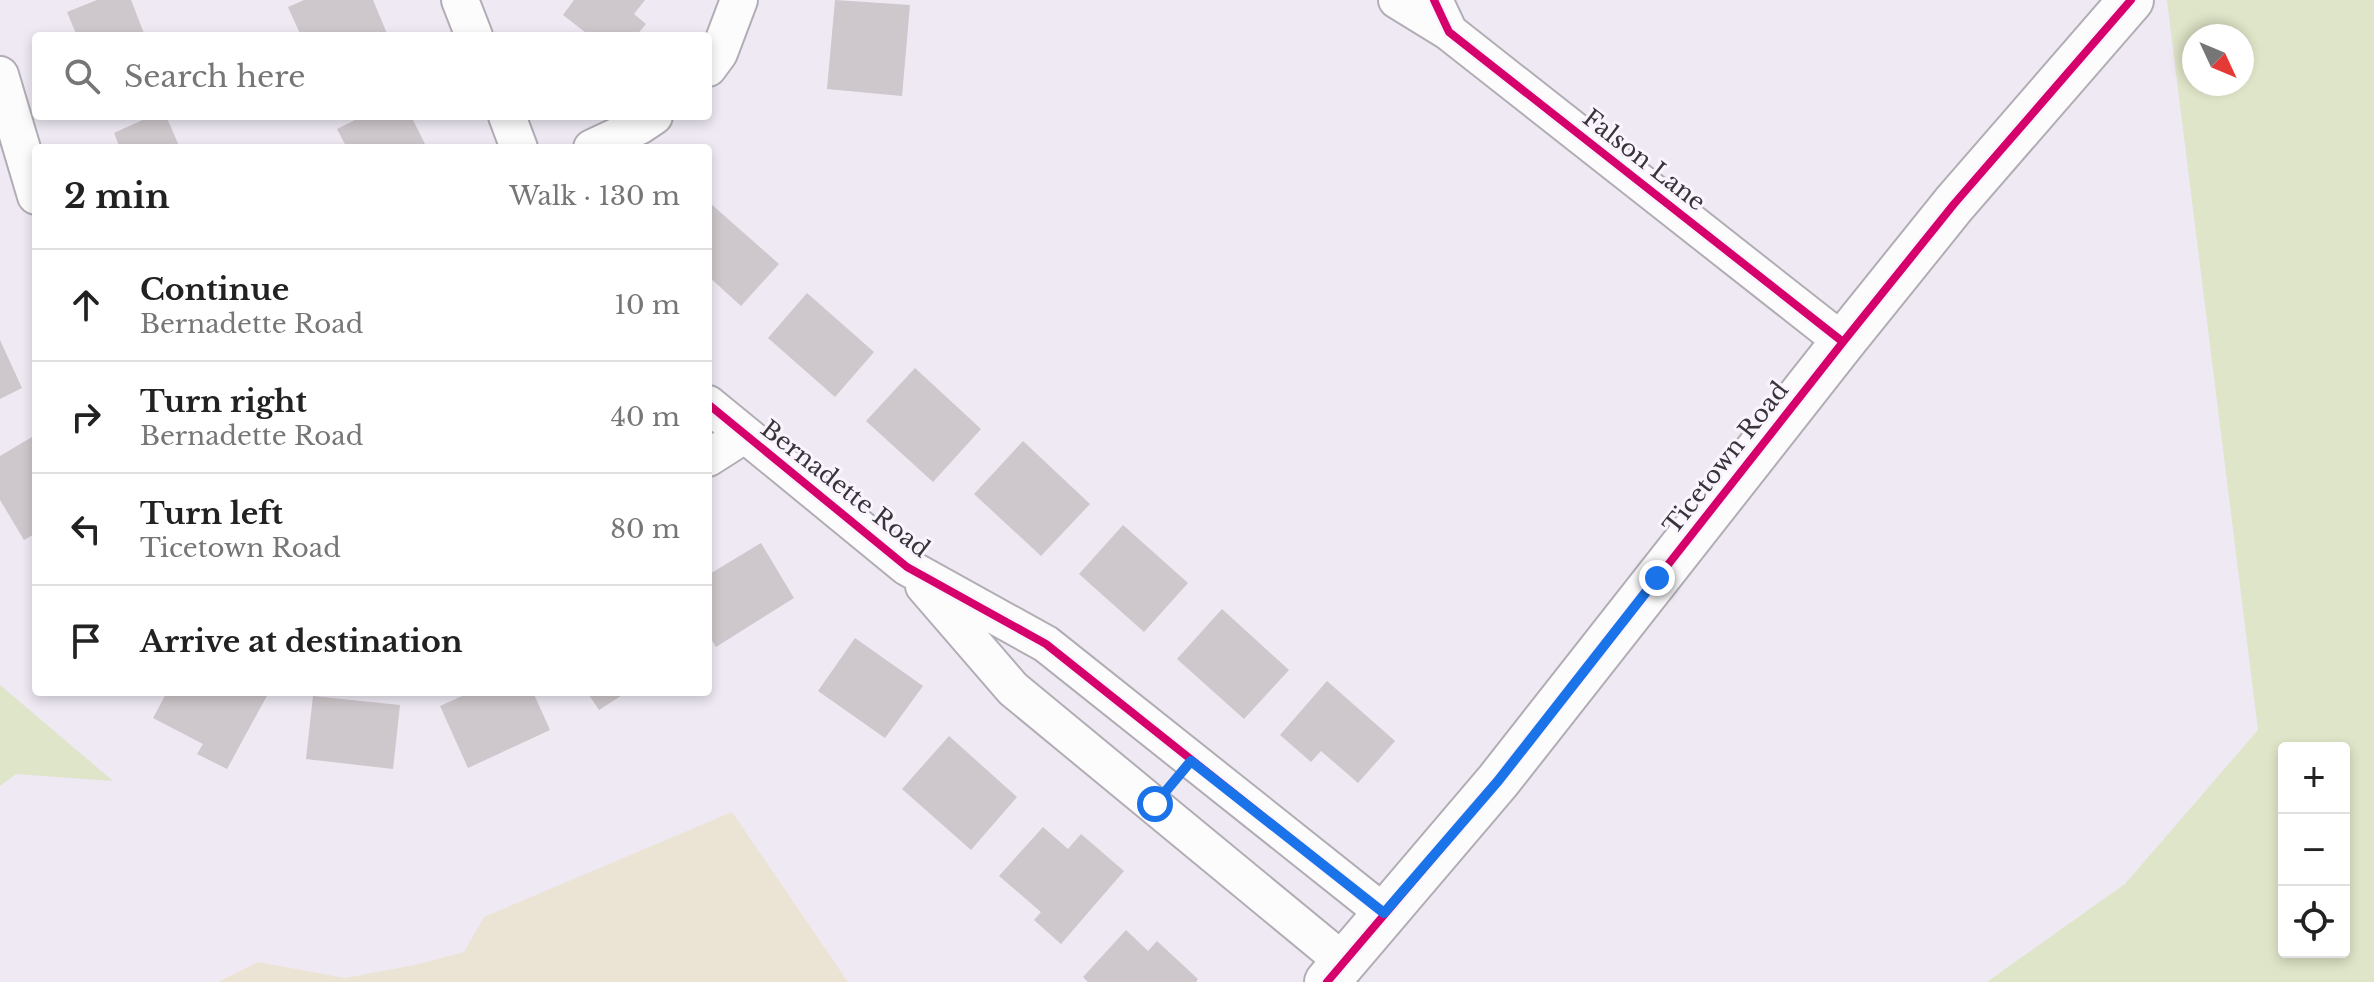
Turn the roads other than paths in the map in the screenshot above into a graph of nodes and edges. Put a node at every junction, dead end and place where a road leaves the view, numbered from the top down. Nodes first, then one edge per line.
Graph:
1 (460, 0) edge
2 (739, 0) edge
3 (1397, 0) edge
4 (2131, 0) edge
5 (1442, 16) edge
6 (472, 32) edge
7 (712, 63) edge
8 (0, 75) edge
9 (508, 120) edge
10 (648, 120) edge
11 (518, 144) edge
12 (601, 144) edge
13 (32, 183) edge
14 (1843, 342) junction
15 (712, 407) edge
16 (744, 435) junction
17 (712, 455) edge
18 (907, 567) junction
19 (1191, 761) junction
20 (1155, 804) junction
21 (1384, 913) junction
22 (1335, 972) edge

1 - 6 street
2 - 7 street
3 - 5 street, Falson Lane
4 - 14 street, Ticetown Road
5 - 14 street, Falson Lane
8 - 13 street
9 - 11 street
10 - 12 street
14 - 21 street, Ticetown Road
15 - 16 street, Bernadette Road
16 - 17 street
16 - 18 street, Bernadette Road
18 - 19 street, Bernadette Road
18 - 20 street, Bernadette Road
19 - 20 street
19 - 21 street, Bernadette Road
20 - 22 street, Bernadette Road
21 - 22 street, Ticetown Road

